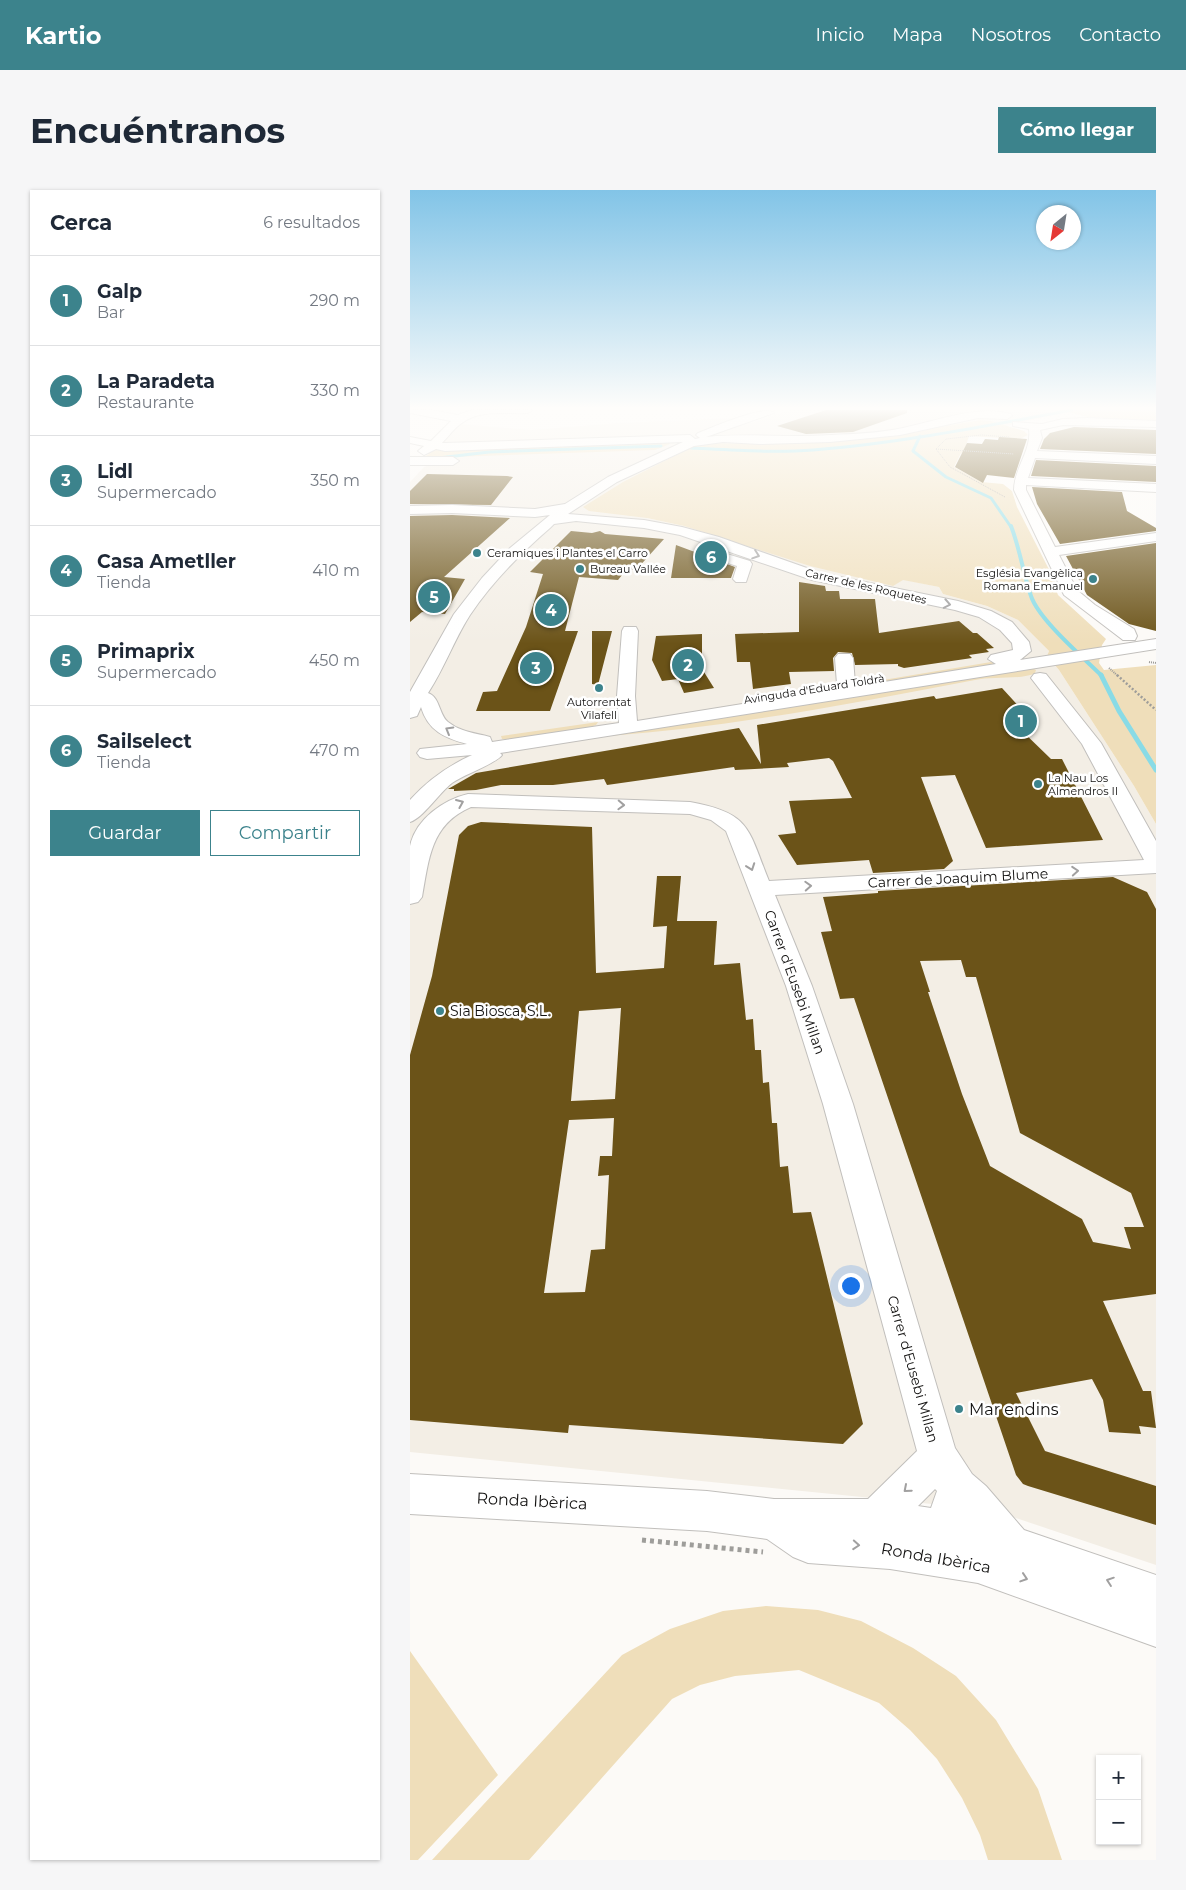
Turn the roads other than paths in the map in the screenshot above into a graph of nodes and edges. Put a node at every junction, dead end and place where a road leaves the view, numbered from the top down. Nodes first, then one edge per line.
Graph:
1 (598, 488) edge
2 (1020, 488) edge
3 (569, 506) junction
4 (410, 510) edge
5 (543, 519) junction
6 (607, 519) junction
7 (1156, 537) edge
8 (722, 543) junction
9 (1051, 552) junction
10 (741, 579) dead end
11 (630, 631) dead end
12 (1156, 634) edge
13 (1129, 636) junction
14 (1156, 644) edge
15 (1114, 656) junction
16 (844, 658) dead end
17 (997, 659) junction
18 (1044, 667) junction
19 (846, 684) junction
20 (418, 687) edge
21 (627, 721) junction
22 (585, 735) junction
23 (418, 747) edge
24 (509, 748) junction
25 (410, 815) edge
26 (1156, 861) edge
27 (1156, 866) edge
28 (760, 889) junction
29 (410, 897) edge
30 (948, 1473) junction
31 (410, 1494) edge
32 (774, 1519) junction
33 (876, 1520) junction
34 (932, 1542) junction
35 (1010, 1546) junction
36 (1156, 1596) edge
37 (1156, 1625) edge

1 - 3 street
2 - 9 street
3 - 5 street
3 - 6 street
4 - 5 street
5 - 6 street
5 - 20 street
6 - 8 street, Carrer de les Roquetes
7 - 9 street
8 - 10 street
8 -> 17 street, Carrer de les Roquetes
9 - 13 street
11 - 21 street
12 - 13 street
13 - 15 street
14 - 15 street, Avinguda d'Eduard Toldrà
15 - 18 street, Avinguda d'Eduard Toldrà
16 - 19 street
17 - 18 street, Avinguda d'Eduard Toldrà
17 - 19 street, Avinguda d'Eduard Toldrà
18 - 22 street, Avinguda d'Eduard Toldrà
18 - 26 street
19 - 21 street, Avinguda d'Eduard Toldrà
20 - 23 street
24 -> 20 street
21 - 22 street, Avinguda d'Eduard Toldrà
22 - 24 street, Avinguda d'Eduard Toldrà
23 - 24 street, Avinguda d'Eduard Toldrà
24 - 25 street
28 -> 27 street, Carrer de Joaquim Blume
29 -> 28 street, Carrer d'Eusebi Millan
28 - 30 street, Carrer d'Eusebi Millan
30 -> 33 street
30 - 34 street
30 - 35 street
31 - 32 street, Ronda Ibèrica
32 - 33 street, Ronda Ibèrica
32 -> 34 street, Ronda Ibèrica
33 - 34 street, Ronda Ibèrica
34 - 35 street, Ronda Ibèrica
34 -> 37 street, Ronda Ibèrica
36 -> 35 street, Ronda Ibèrica

